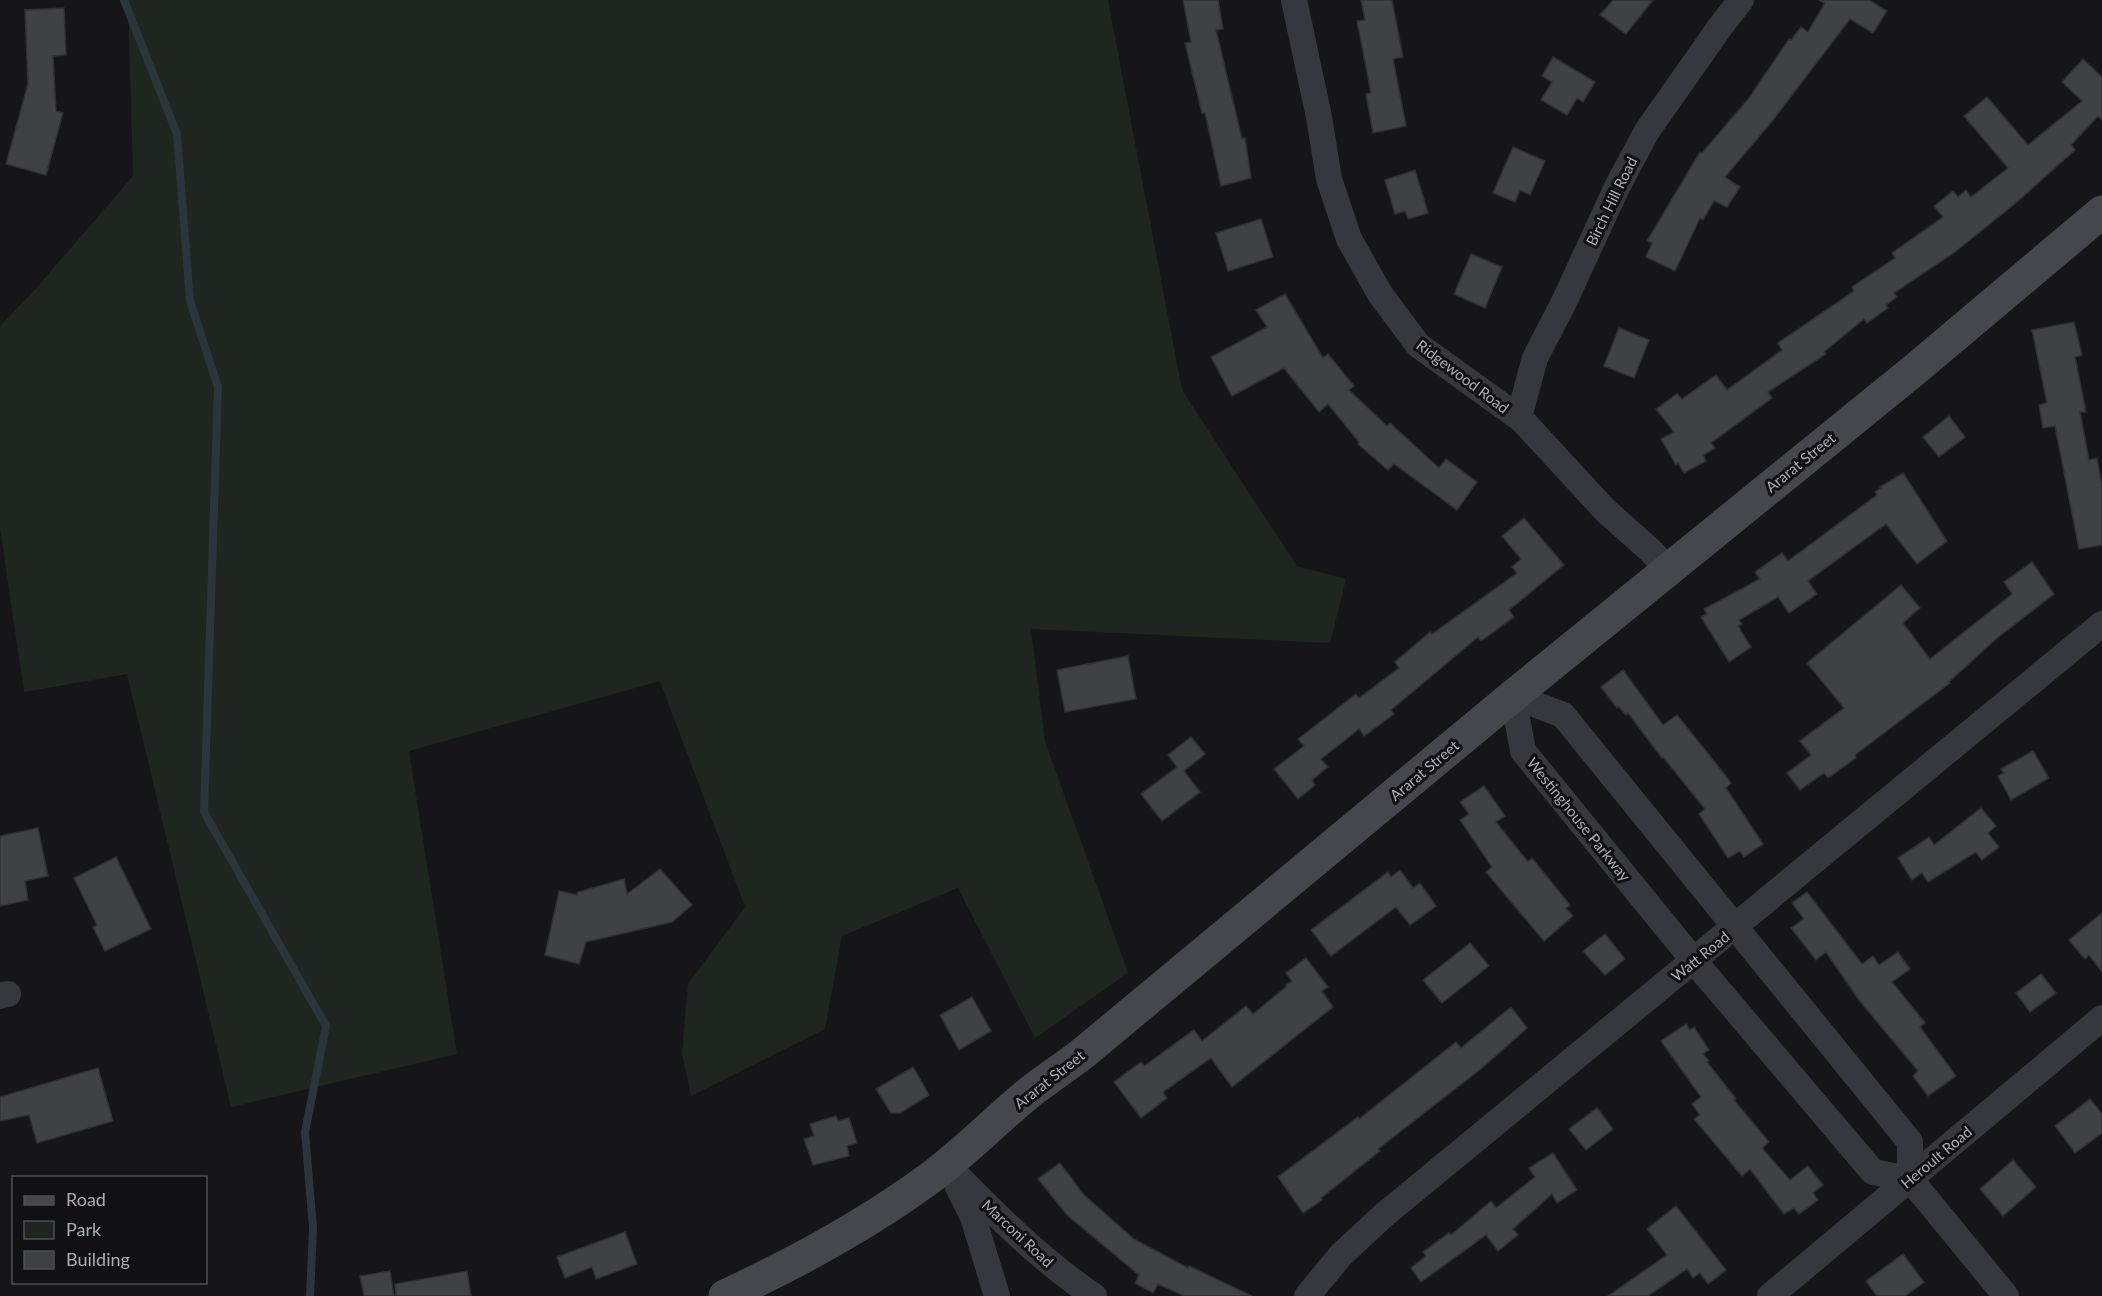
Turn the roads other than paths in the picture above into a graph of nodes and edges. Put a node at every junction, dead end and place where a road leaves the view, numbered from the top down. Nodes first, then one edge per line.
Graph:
1 (1294, 0) edge
2 (1741, 0) edge
3 (2102, 212) edge
4 (1522, 420) junction
5 (1668, 570) junction
6 (2102, 624) edge
7 (1513, 696) junction
8 (1735, 927) junction
9 (1694, 961) junction
10 (2102, 1018) edge
11 (947, 1165) junction
12 (1910, 1179) junction
13 (725, 1296) edge
14 (997, 1296) edge
15 (1094, 1296) edge
16 (1307, 1296) edge
17 (1770, 1296) edge
18 (2006, 1296) edge

1 - 4 street, Ridgewood Road
2 - 4 street, Birch Hill Road
3 - 5 main road, Ararat Street
4 - 5 street, Ridgewood Road
5 - 7 main road, Ararat Street
6 - 8 street, Watt Road
7 - 8 street
7 - 9 street, Westinghouse Parkway
7 - 11 main road, Ararat Street
8 - 9 street, Watt Road
8 - 12 street
9 - 12 street, Westinghouse Parkway
9 - 16 street, Watt Road
10 - 12 street, Heroult Road
11 - 13 main road, Ararat Street
11 - 14 street
11 - 15 street, Marconi Road
12 - 17 street, Heroult Road
12 - 18 street

